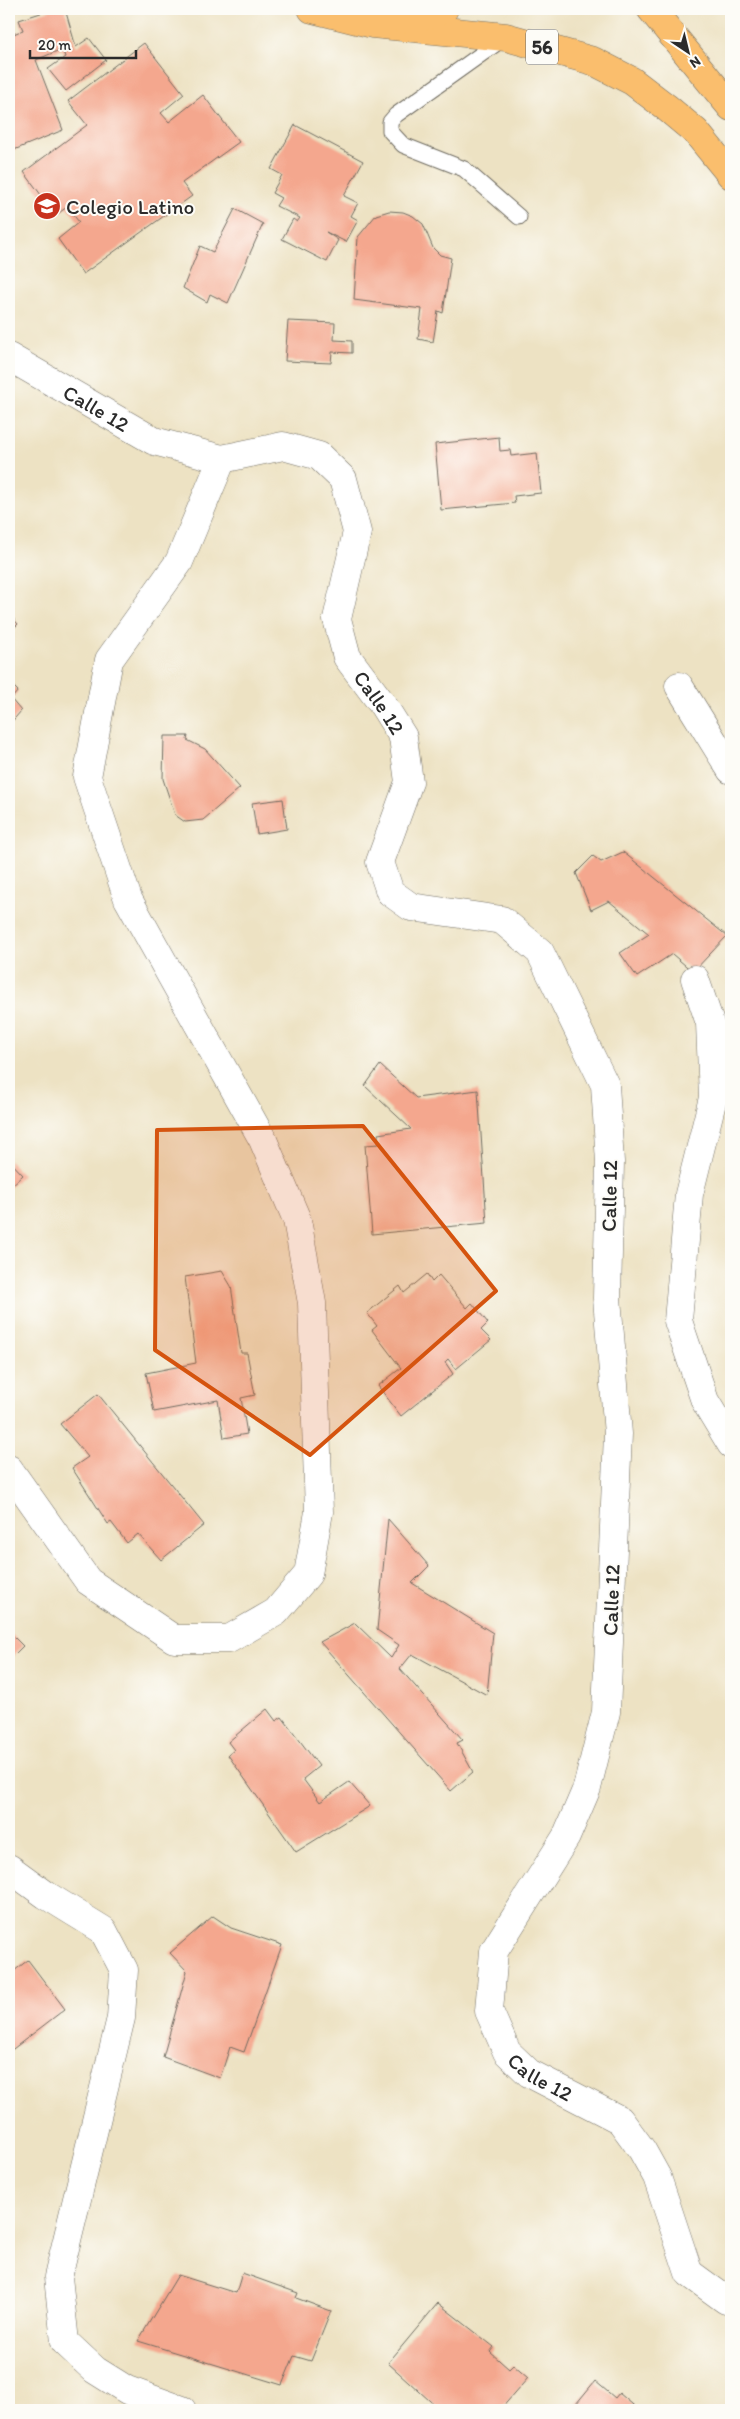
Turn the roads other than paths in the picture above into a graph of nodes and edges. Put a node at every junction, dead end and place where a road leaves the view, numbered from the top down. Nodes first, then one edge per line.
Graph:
1 (312, 9) edge
2 (444, 9) edge
3 (651, 9) edge
4 (372, 24) junction
5 (506, 37) junction
6 (731, 107) edge
7 (731, 175) edge
8 (519, 217) dead end
9 (9, 357) edge
10 (222, 459) junction
11 (679, 686) dead end
12 (731, 770) edge
13 (695, 979) dead end
14 (731, 1444) edge
15 (9, 1469) edge
16 (9, 1868) edge
17 (731, 2301) edge
18 (182, 2410) edge

1 - 4 main road, 56
2 - 4 main road
3 - 6 main road
4 - 5 main road, 56
5 - 7 main road, 56
5 - 8 lane
9 - 10 street, Calle 12
10 - 15 street
10 - 17 street, Calle 12
11 - 12 street
13 - 14 street
16 - 18 street

